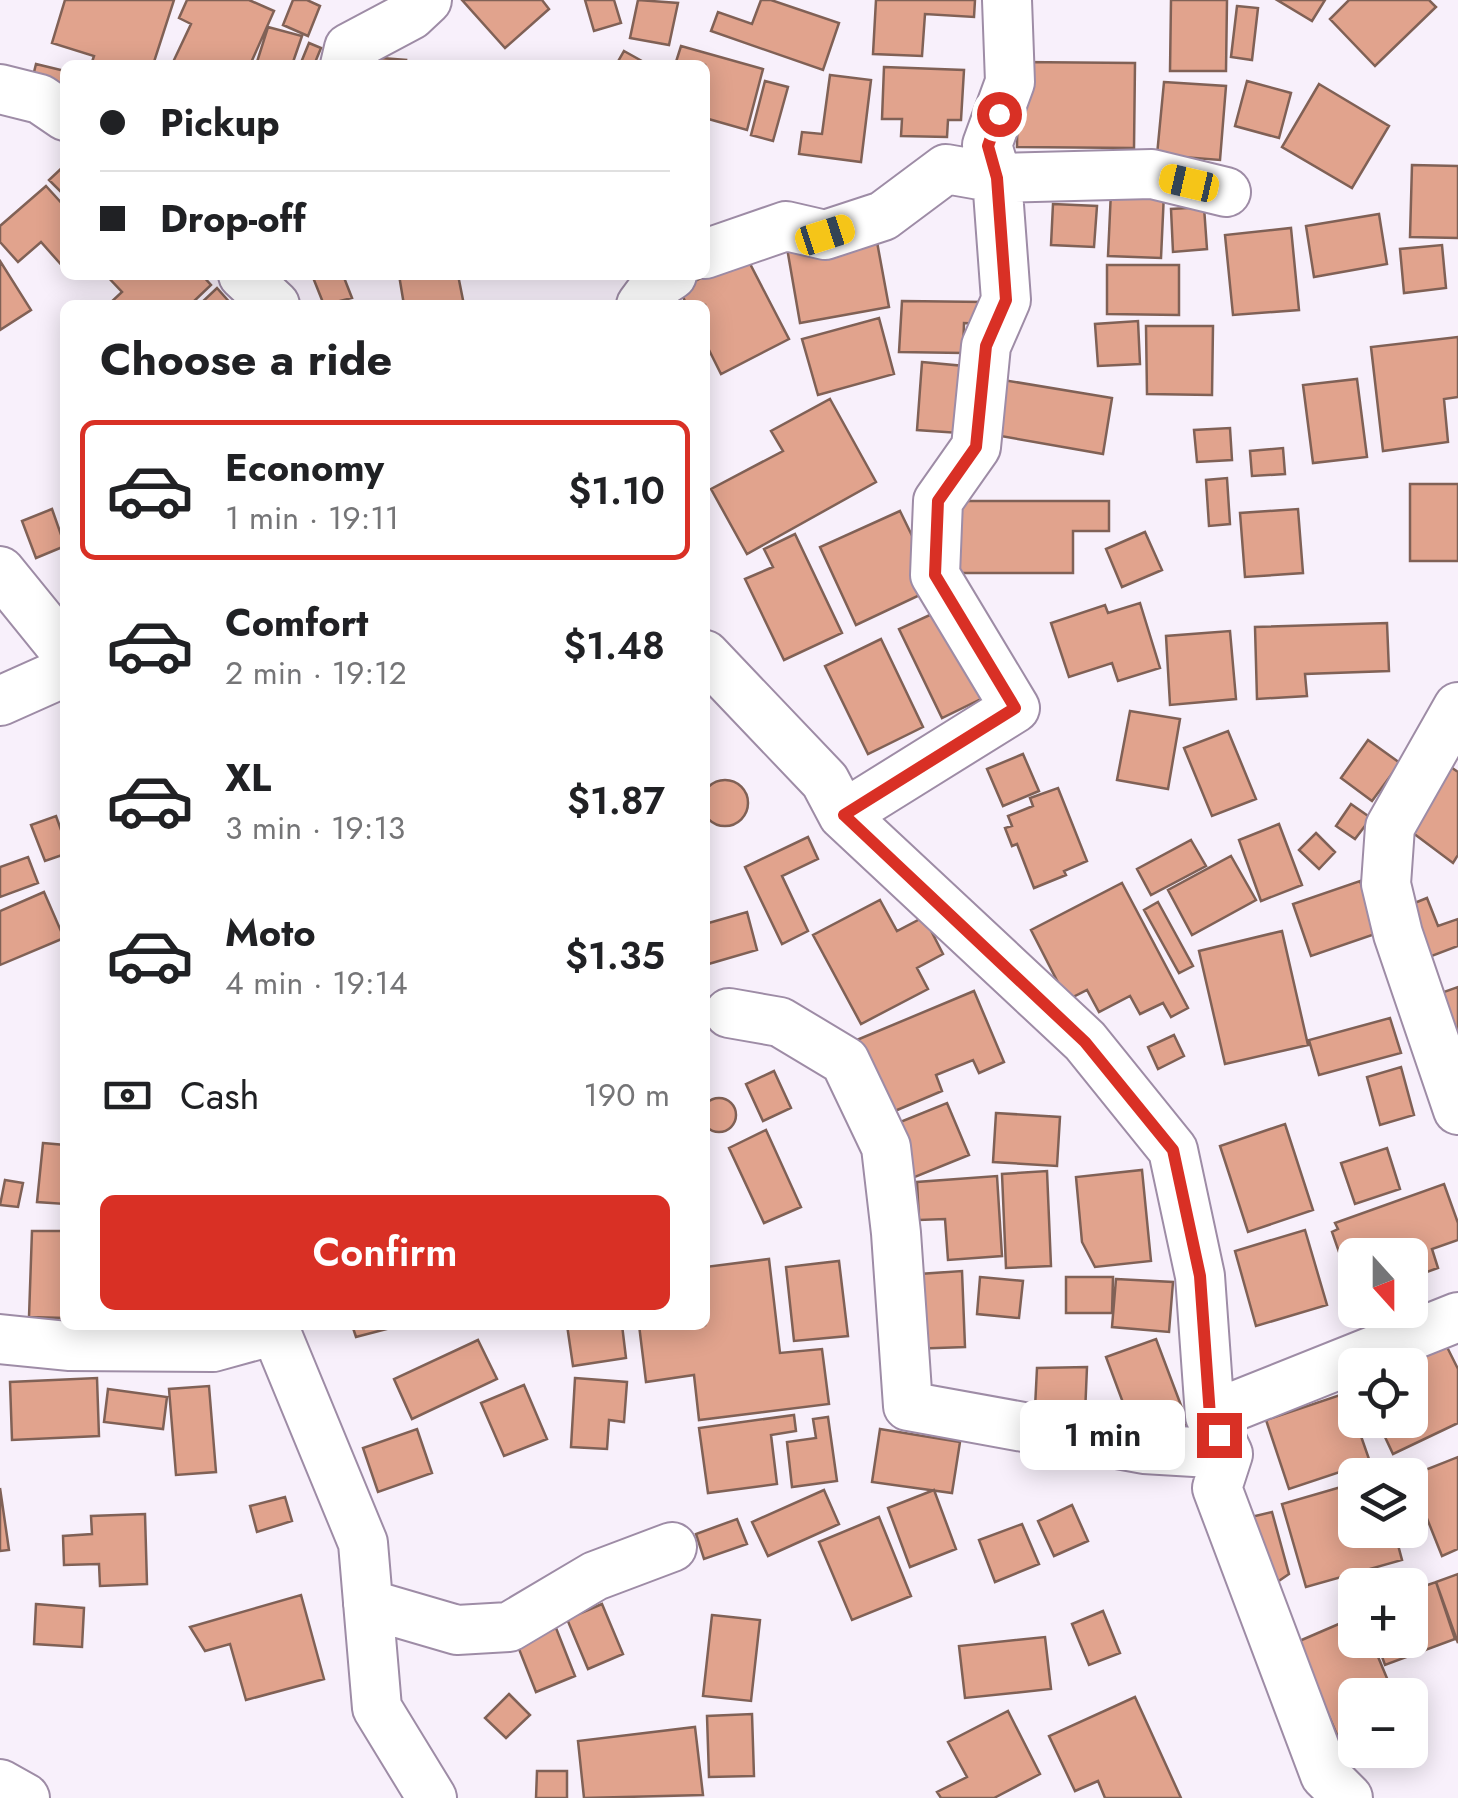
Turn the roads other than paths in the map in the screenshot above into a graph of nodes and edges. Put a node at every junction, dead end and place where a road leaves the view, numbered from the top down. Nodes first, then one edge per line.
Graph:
1 (427, 0) edge
2 (1008, 0) edge
3 (346, 60) edge
4 (0, 89) edge
5 (60, 113) edge
6 (997, 178) junction
7 (1226, 192) dead end
8 (710, 252) edge
9 (664, 280) edge
10 (645, 300) edge
11 (0, 571) edge
12 (60, 644) edge
13 (710, 660) edge
14 (60, 674) edge
15 (0, 701) edge
16 (1458, 707) edge
17 (844, 815) junction
18 (729, 1013) dead end
19 (1458, 1110) edge
20 (1458, 1316) edge
21 (268, 1330) edge
22 (275, 1330) edge
23 (0, 1339) edge
24 (1219, 1435) junction
25 (672, 1547) dead end
26 (368, 1604) junction
27 (0, 1784) edge
28 (25, 1798) edge
29 (432, 1798) edge
30 (1348, 1798) edge

1 - 3 street
2 - 6 street
4 - 5 street
6 - 7 street
6 - 8 street
6 - 17 street
9 - 10 street
11 - 12 street
13 - 17 street
14 - 15 street
16 - 19 street
17 - 24 street
18 - 24 street
20 - 24 street
21 - 23 street
22 - 26 street
24 - 30 street
25 - 26 street
26 - 29 street
27 - 28 street

